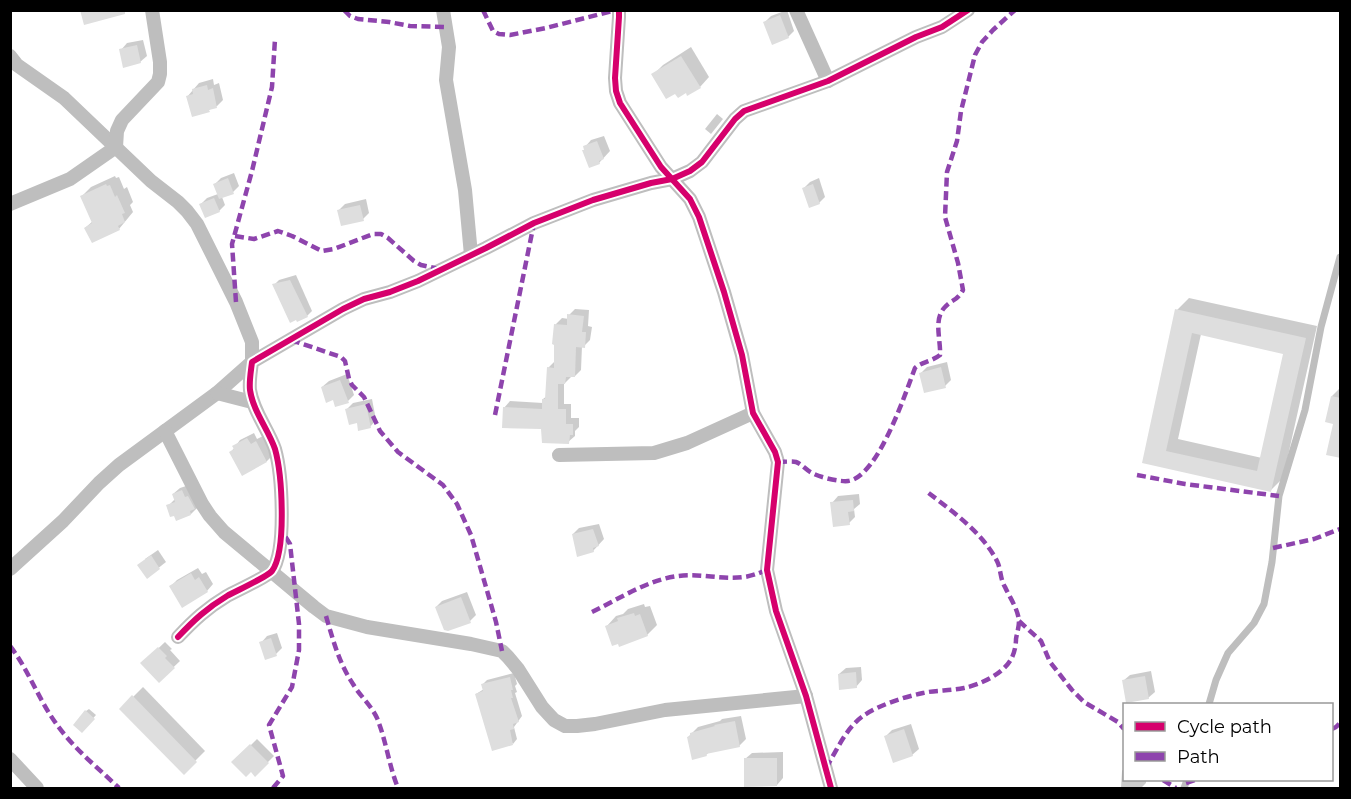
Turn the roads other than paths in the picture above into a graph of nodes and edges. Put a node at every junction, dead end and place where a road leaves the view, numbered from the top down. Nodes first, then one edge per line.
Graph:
1 (152, 10) edge
2 (443, 10) edge
3 (619, 10) edge
4 (796, 10) edge
5 (968, 10) edge
6 (10, 56) edge
7 (828, 81) junction
8 (116, 147) junction
9 (672, 179) junction
10 (10, 204) edge
11 (471, 255) junction
12 (1341, 257) edge
13 (252, 362) junction
14 (217, 393) junction
15 (252, 402) junction
16 (753, 413) junction
17 (165, 431) junction
18 (558, 455) dead end
19 (10, 569) edge
20 (271, 573) junction
21 (178, 637) dead end
22 (806, 696) junction
23 (1210, 703) edge
24 (10, 759) edge
25 (38, 789) edge
26 (831, 789) edge

1 - 8 street
2 - 11 street
3 - 9 street
4 - 7 street
5 - 7 street
6 - 8 street
7 - 9 street
8 - 10 street
8 - 13 street
9 - 11 street
9 - 16 street
11 - 13 street
12 - 23 lane
13 - 14 street
13 - 15 street
14 - 15 street
14 - 17 street
15 - 20 street
16 - 18 street
16 - 22 street
17 - 19 street
17 - 20 street
20 - 21 street
20 - 22 street
22 - 26 street
24 - 25 street

